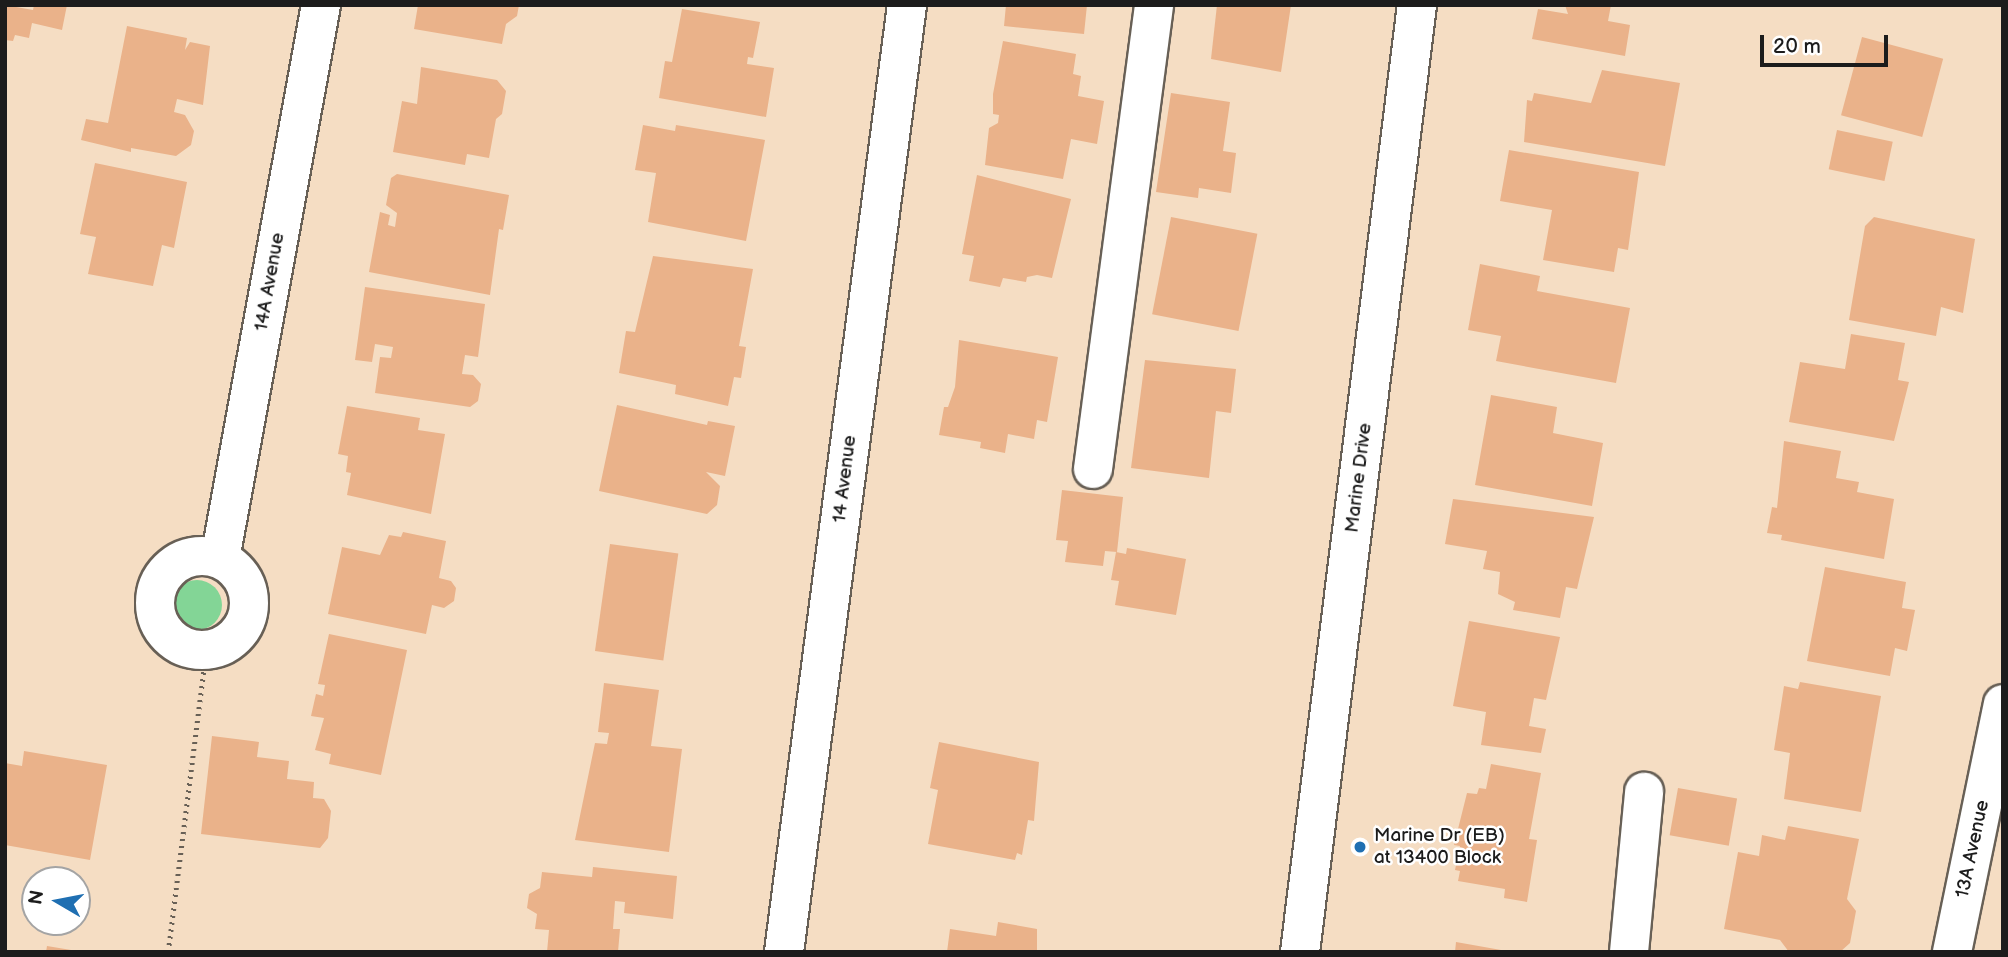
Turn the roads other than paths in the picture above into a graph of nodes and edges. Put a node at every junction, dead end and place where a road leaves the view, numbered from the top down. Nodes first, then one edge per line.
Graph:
1 (321, 5) edge
2 (906, 5) edge
3 (1154, 5) edge
4 (1417, 5) edge
5 (1093, 469) dead end
6 (220, 559) junction
7 (2003, 704) edge
8 (1644, 792) dead end
9 (784, 952) edge
10 (1300, 952) edge
11 (1629, 952) edge
12 (1952, 952) edge

1 - 6 street, 14A Avenue
2 - 9 street, 14 Avenue
3 - 5 street
4 - 10 street, Marine Drive
6 - 6 street
7 - 12 street, 13A Avenue
8 - 11 street

